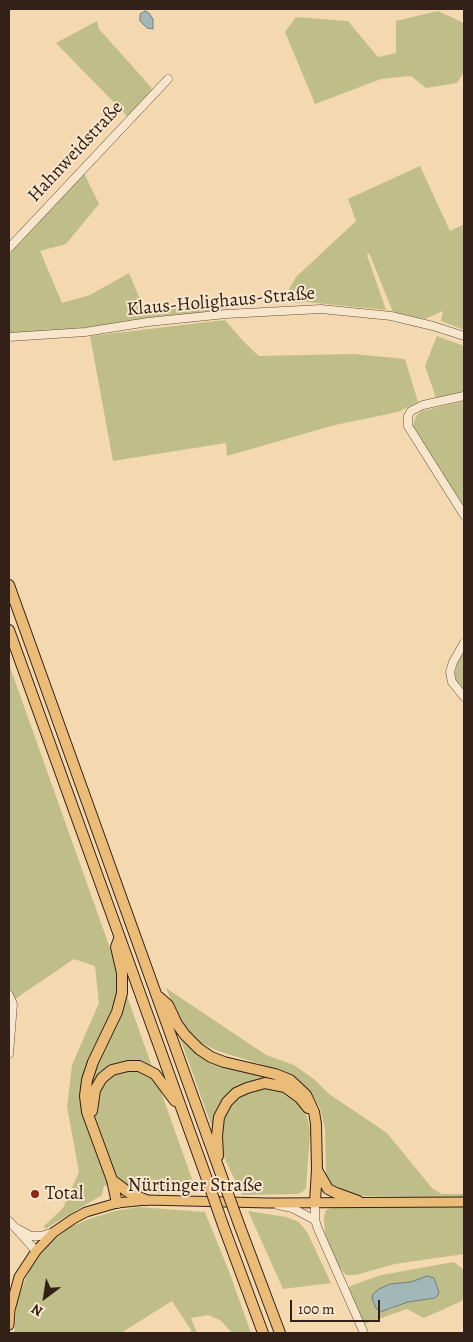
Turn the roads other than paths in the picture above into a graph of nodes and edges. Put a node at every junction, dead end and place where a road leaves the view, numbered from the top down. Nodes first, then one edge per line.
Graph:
1 (168, 79) dead end
2 (9, 248) edge
3 (464, 336) edge
4 (9, 337) edge
5 (464, 396) edge
6 (464, 515) edge
7 (9, 585) edge
8 (9, 630) edge
9 (464, 643) edge
10 (464, 697) edge
11 (120, 938) junction
12 (156, 994) junction
13 (9, 995) edge
14 (9, 1054) edge
15 (183, 1113) junction
16 (91, 1122) junction
17 (316, 1124) junction
18 (219, 1169) junction
19 (317, 1169) junction
20 (112, 1180) junction
21 (146, 1200) junction
22 (117, 1202) junction
23 (315, 1202) junction
24 (358, 1202) junction
25 (464, 1202) edge
26 (269, 1203) junction
27 (315, 1220) junction
28 (9, 1221) edge
29 (16, 1229) junction
30 (54, 1232) junction
31 (36, 1251) junction
32 (9, 1325) edge
33 (263, 1333) edge
34 (280, 1333) edge
35 (364, 1333) edge

1 - 2 street, Hahnweidstraße
3 - 4 street, Klaus-Holighaus-Straße
5 - 6 street
7 - 12 highway
8 - 11 highway
9 - 10 street
11 - 15 highway
11 - 16 highway
12 - 17 highway
12 - 18 highway
13 - 14 street
15 - 16 highway
15 - 33 highway, bridge
16 - 20 highway
17 - 18 highway
17 - 19 highway
18 - 34 highway, bridge
19 - 23 highway
19 - 24 highway
20 - 21 highway
20 - 22 highway
21 - 22 main road, Nürtinger Straße
21 - 26 main road, Nürtinger Straße
22 - 30 main road, Nürtinger Straße
23 - 24 main road, Nürtinger Straße
23 - 26 main road, Nürtinger Straße
23 - 27 street
24 - 25 main road, Nürtinger Straße
26 - 27 street
27 - 35 street
28 - 29 street
29 - 30 street, Nürtinger Straße
29 - 31 street
30 - 31 main road, Nürtinger Straße
31 - 32 main road, Nürtinger Straße

